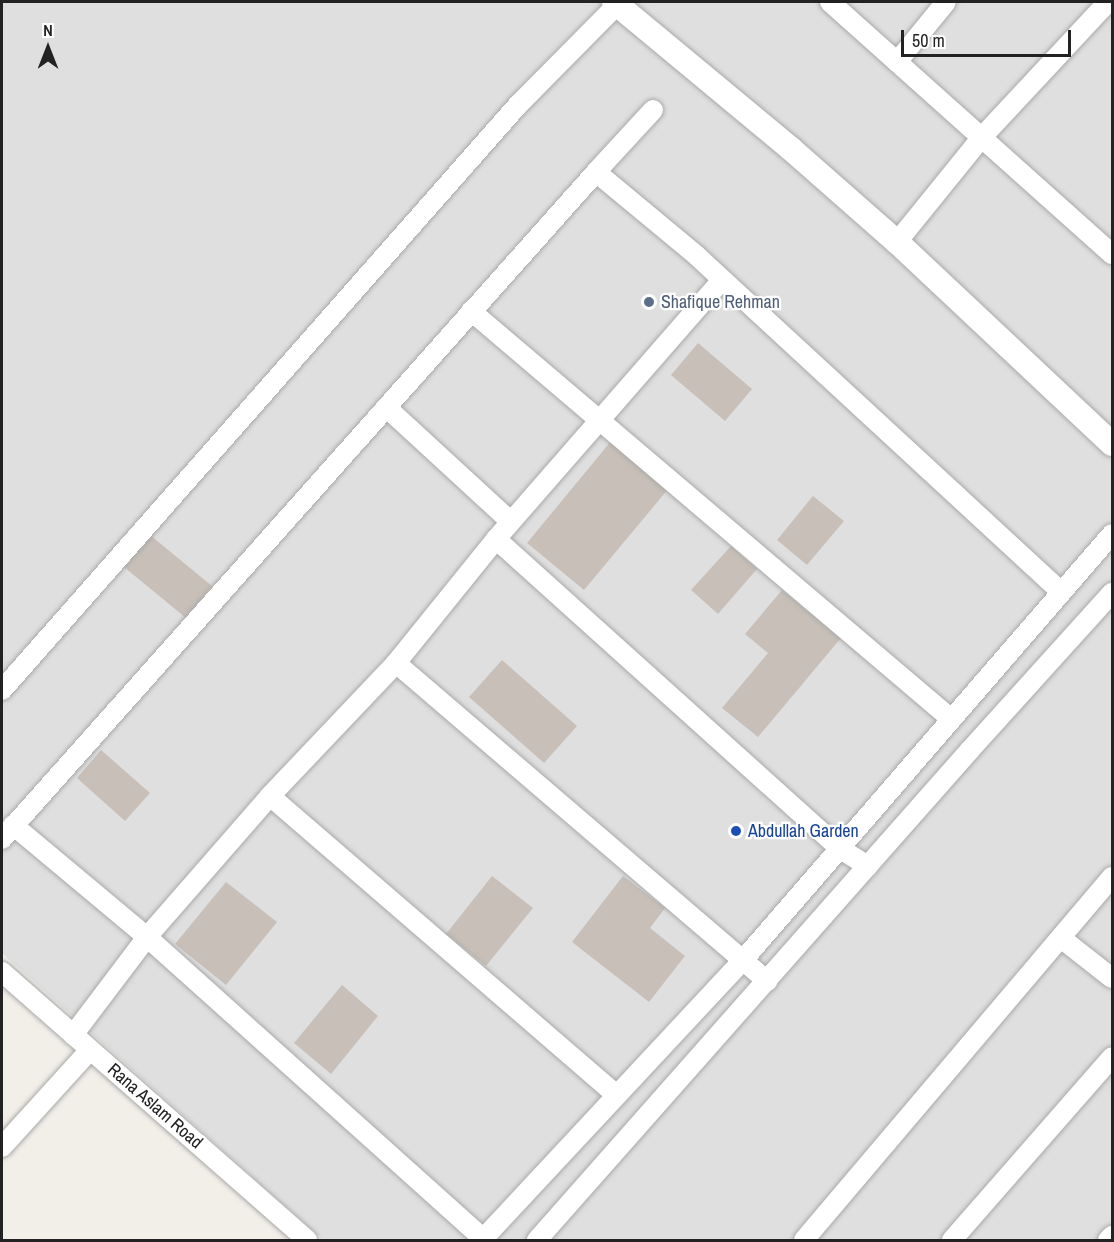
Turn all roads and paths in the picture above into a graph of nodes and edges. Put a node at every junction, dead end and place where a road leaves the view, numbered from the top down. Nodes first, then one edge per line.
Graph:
1 (830, 2) edge
2 (946, 2) edge
3 (1108, 2) edge
4 (617, 3) edge
5 (897, 62) junction
6 (653, 110) dead end
7 (982, 137) junction
8 (596, 172) junction
9 (897, 242) junction
10 (1113, 254) edge
11 (721, 281) junction
12 (471, 311) junction
13 (387, 408) junction
14 (602, 421) junction
15 (1113, 444) edge
16 (511, 522) junction
17 (1113, 534) edge
18 (496, 539) junction
19 (1061, 592) junction
20 (1113, 592) edge
21 (396, 663) junction
22 (2, 690) edge
23 (951, 718) junction
24 (270, 796) junction
25 (7, 832) edge
26 (839, 848) junction
27 (868, 866) junction
28 (1113, 877) edge
29 (147, 937) junction
30 (1061, 938) junction
31 (744, 959) junction
32 (2, 972) edge
33 (1113, 978) edge
34 (768, 981) junction
35 (73, 1035) junction
36 (90, 1050) junction
37 (1113, 1057) edge
38 (616, 1095) junction
39 (2, 1147) edge
40 (483, 1239) edge
41 (308, 1240) edge
42 (537, 1240) edge
43 (804, 1240) edge
44 (952, 1240) edge

1 - 5 street
2 - 5 street
3 - 7 street
4 - 9 street
4 - 22 street
5 - 7 street
6 - 8 street
7 - 9 street
7 - 10 street
8 - 11 street
8 - 12 street
9 - 15 street
11 - 14 street
11 - 19 street
12 - 13 street
12 - 14 street
13 - 16 street
13 - 25 street
14 - 16 street
14 - 23 street
16 - 18 street
17 - 19 street
18 - 21 street
18 - 26 street
19 - 23 street
20 - 27 street
21 - 24 street
21 - 31 street
23 - 26 street
24 - 29 street
24 - 38 street
25 - 29 street
26 - 27 street
26 - 31 street
27 - 34 street
28 - 30 street
29 - 35 street
29 - 40 street
30 - 33 street
30 - 43 street
31 - 34 street
31 - 38 street
32 - 35 street, Rana Aslam Road
34 - 42 street
35 - 36 street, Rana Aslam Road
36 - 39 street
36 - 41 street, Rana Aslam Road
37 - 44 street
38 - 40 street

